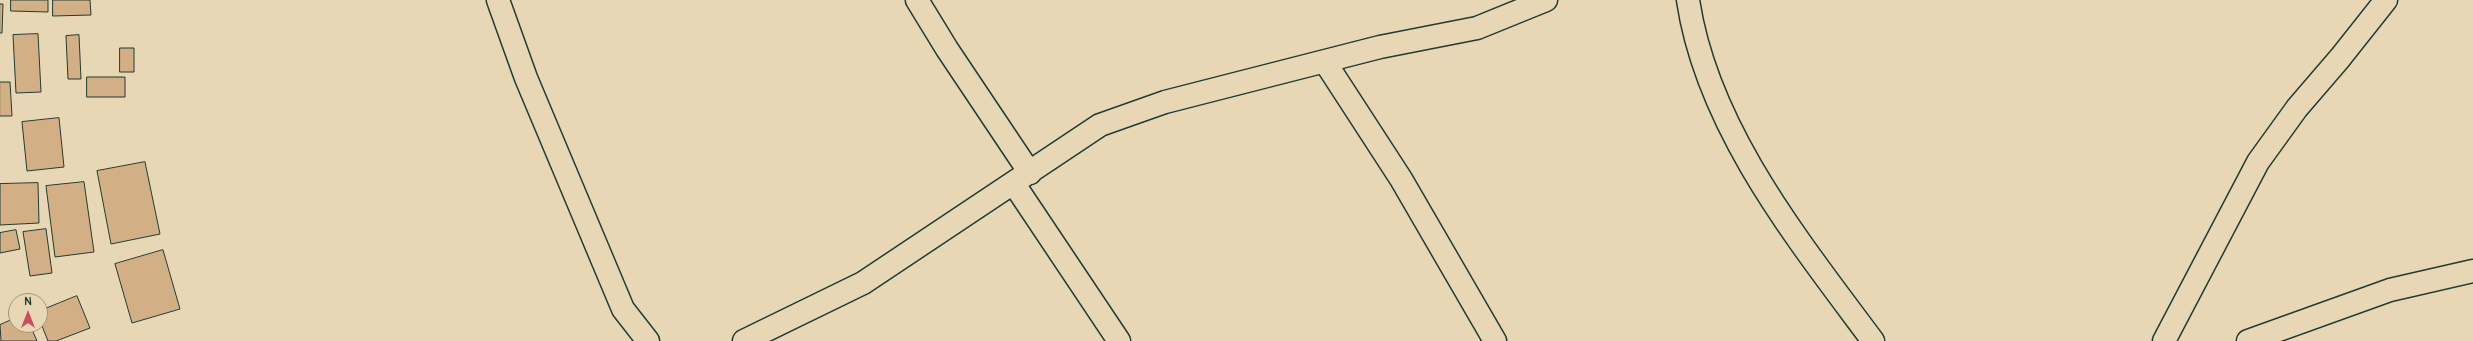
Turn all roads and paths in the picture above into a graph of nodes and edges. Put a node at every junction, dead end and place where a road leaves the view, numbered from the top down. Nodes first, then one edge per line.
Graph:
1 (498, 0) edge
2 (917, 0) edge
3 (1546, 0) edge
4 (1688, 0) edge
5 (2386, 0) edge
6 (1325, 62) junction
7 (1022, 178) junction
8 (2473, 271) edge
9 (648, 341) edge
10 (744, 341) edge
11 (1119, 341) edge
12 (1495, 341) edge
13 (1873, 341) edge
14 (2164, 341) edge
15 (2248, 341) edge

1 - 9 street
2 - 7 street
3 - 6 street
4 - 13 street
5 - 14 street
6 - 7 street
6 - 12 street
7 - 10 street
7 - 11 street
8 - 15 street

